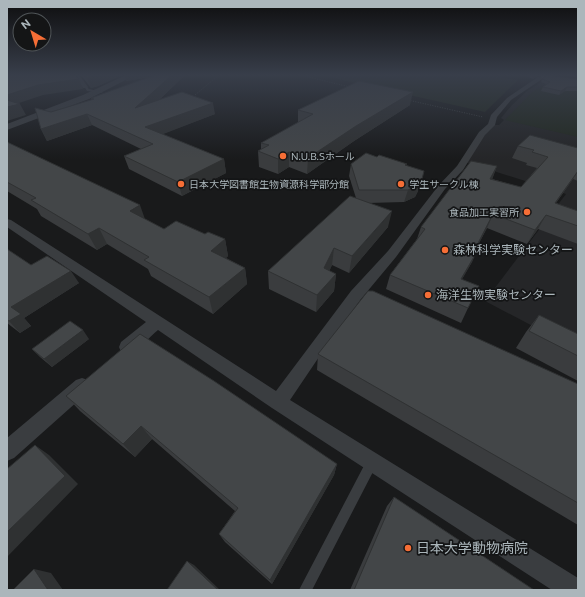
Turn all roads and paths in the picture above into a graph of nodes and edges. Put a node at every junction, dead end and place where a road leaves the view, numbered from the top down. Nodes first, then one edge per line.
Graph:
1 (74, 103) edge
2 (421, 103) edge
3 (507, 103) edge
4 (493, 119) junction
5 (7, 127) edge
6 (7, 222) edge
7 (158, 321) junction
8 (115, 357) edge
9 (91, 378) edge
10 (278, 402) junction
11 (7, 450) edge
12 (372, 461) junction
13 (305, 590) edge
14 (574, 590) edge

1 - 5 street
2 - 4 path
3 - 4 street
4 - 10 street
6 - 7 street
7 - 8 street
7 - 10 street
9 - 11 street
10 - 12 street
12 - 13 lane
12 - 14 street

